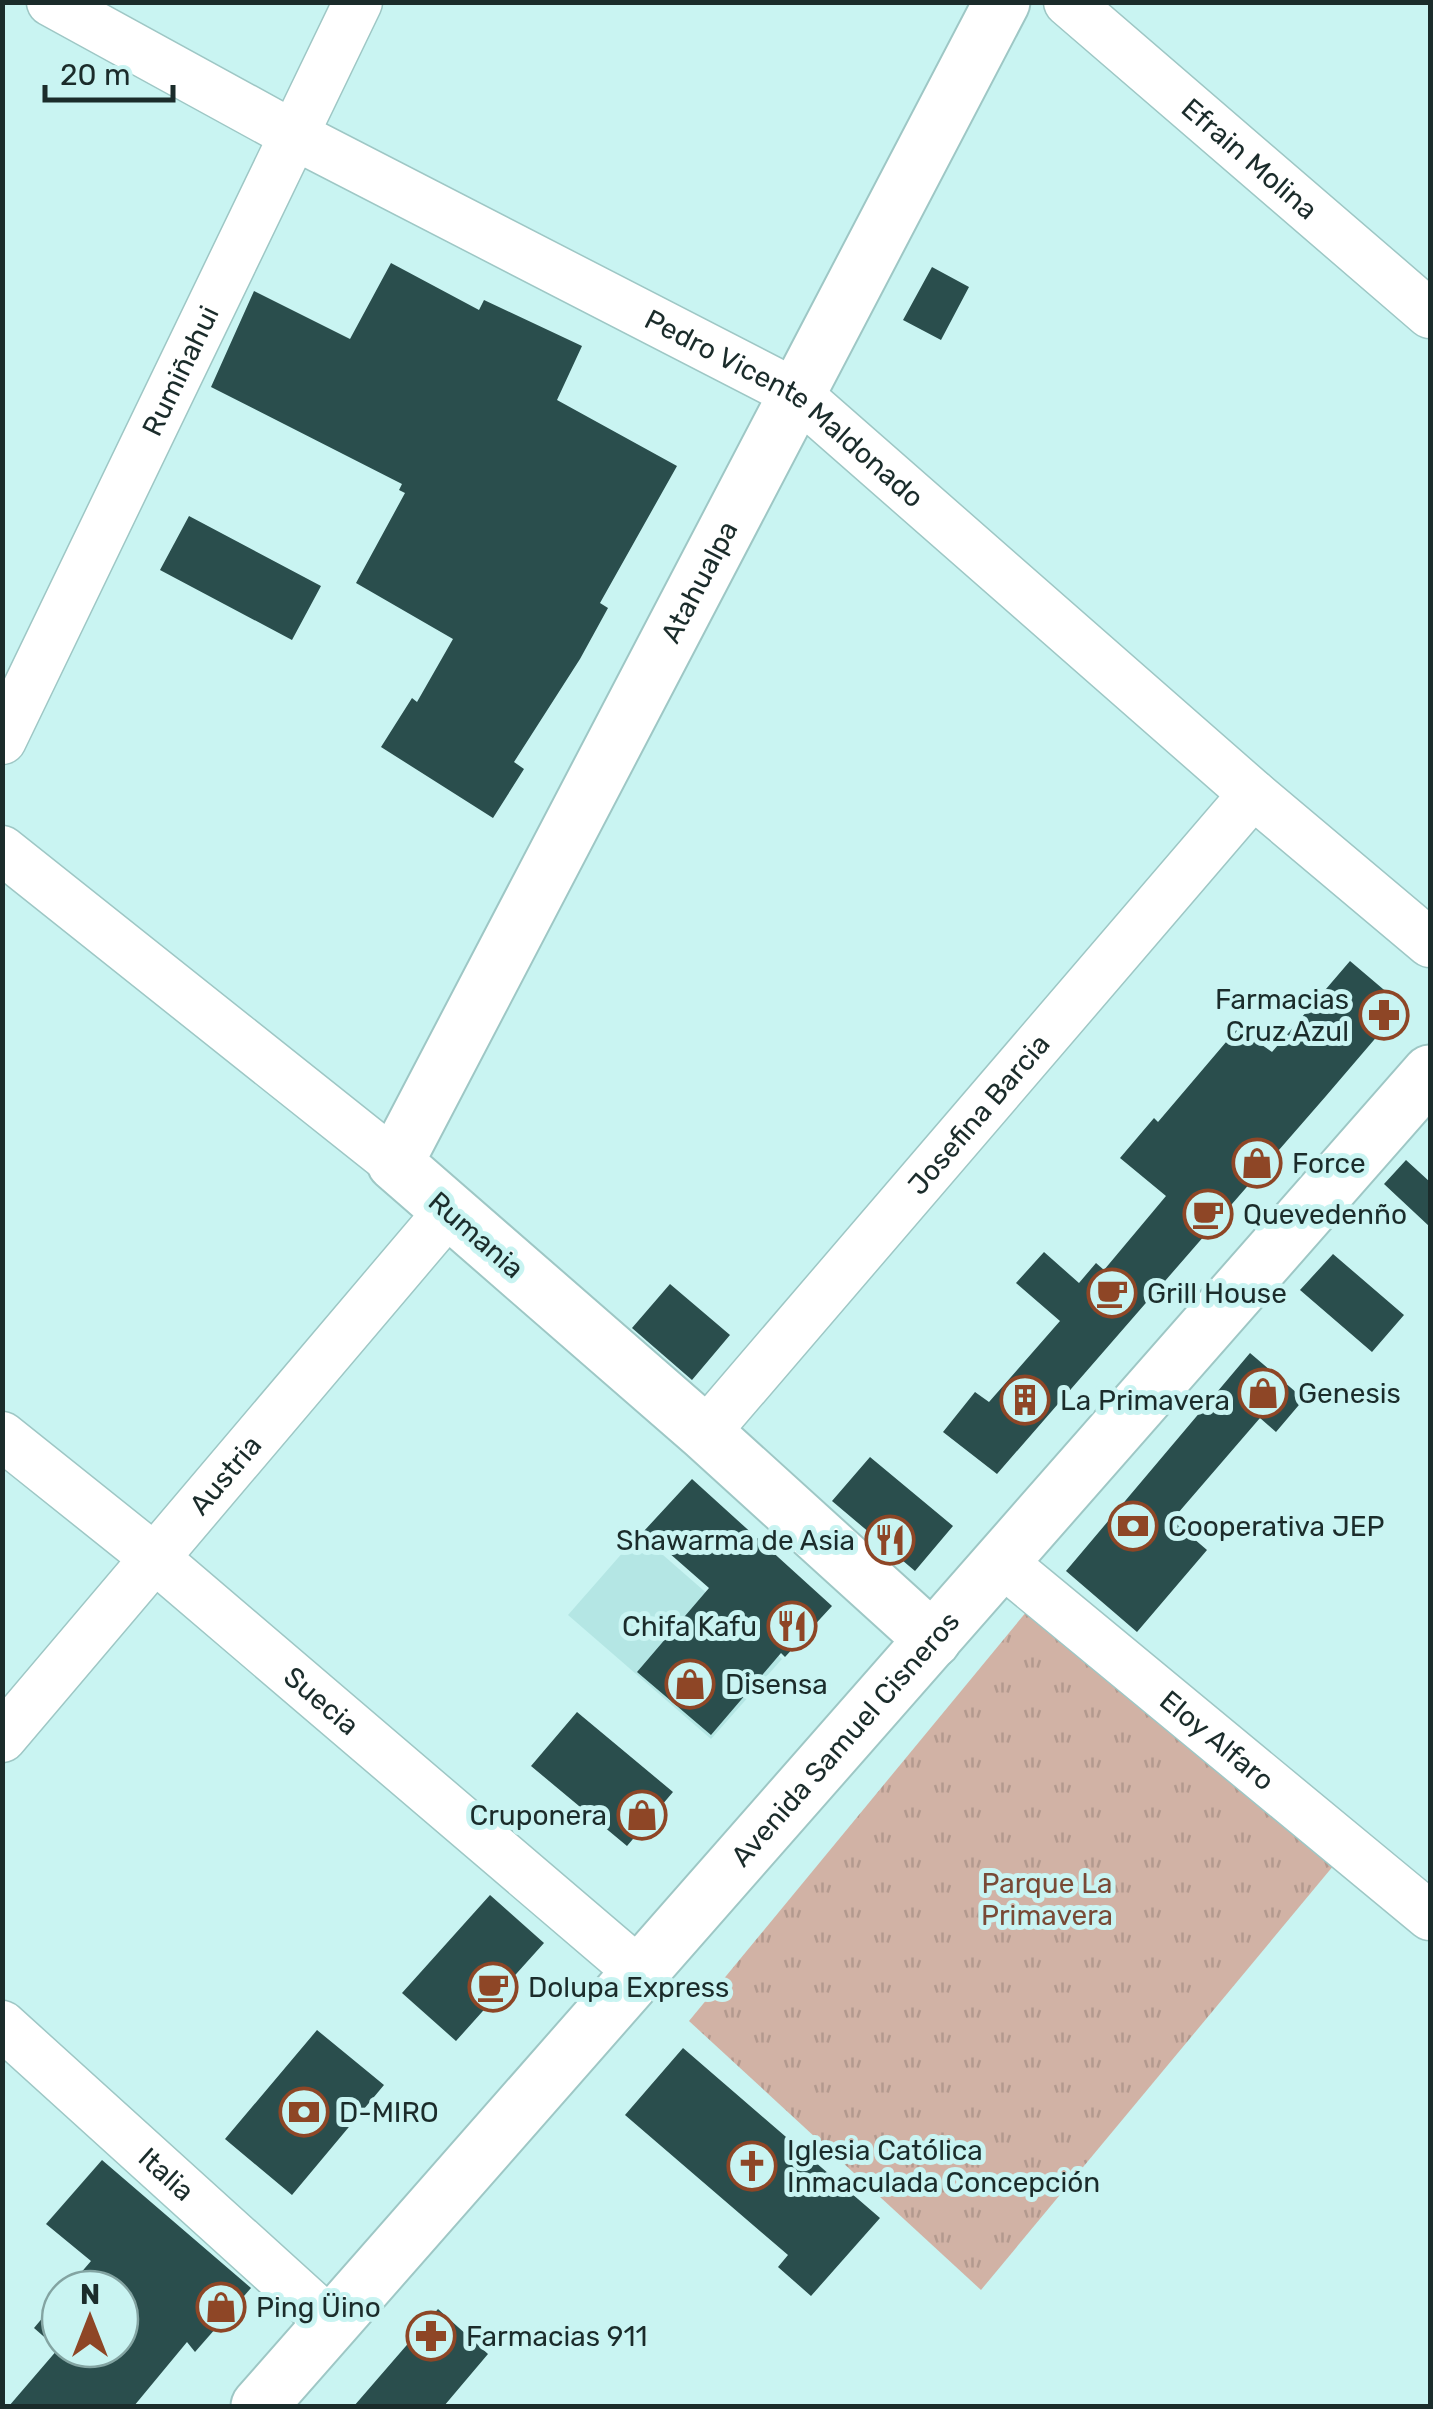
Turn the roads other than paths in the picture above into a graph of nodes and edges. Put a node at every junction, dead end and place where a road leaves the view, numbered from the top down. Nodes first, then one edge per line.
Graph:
1 (51, 2) edge
2 (358, 2) edge
3 (1002, 2) edge
4 (1068, 2) edge
5 (292, 134) junction
6 (1430, 314) edge
7 (798, 394) junction
8 (2, 740) edge
9 (1253, 794) junction
10 (3, 852) edge
11 (1430, 942) edge
12 (1430, 1073) edge
13 (395, 1162) junction
14 (448, 1212) junction
15 (705, 1433) junction
16 (2, 1436) edge
17 (157, 1560) junction
18 (1003, 1563) junction
19 (933, 1640) junction
20 (2, 1738) edge
21 (1430, 1916) edge
22 (637, 1970) junction
23 (2, 2025) edge
24 (331, 2323) junction
25 (258, 2406) edge

1 - 5 street, Pedro Vicente Maldonado
2 - 5 street, Rumiñahui
3 - 7 street, Atahualpa
4 - 6 street, Efrain Molina
5 - 7 street, Pedro Vicente Maldonado
5 - 8 street, Rumiñahui
7 - 9 street, Pedro Vicente Maldonado
7 - 13 street, Atahualpa
9 - 11 street, Pedro Vicente Maldonado
9 - 15 street, Josefina Barcia
10 - 13 street, Rumania
12 - 18 street, Avenida Samuel Cisneros
13 - 14 street, Rumania
14 - 15 street, Rumania
14 - 17 street, Austria
15 - 19 street, Rumania
16 - 17 street, Suecia
17 - 20 street, Austria
17 - 22 street, Suecia
18 - 19 street, Avenida Samuel Cisneros
18 - 21 street, Eloy Alfaro
19 - 22 street, Avenida Samuel Cisneros
22 - 24 street, Avenida Samuel Cisneros
23 - 24 street, Italia
24 - 25 street, Avenida Samuel Cisneros

